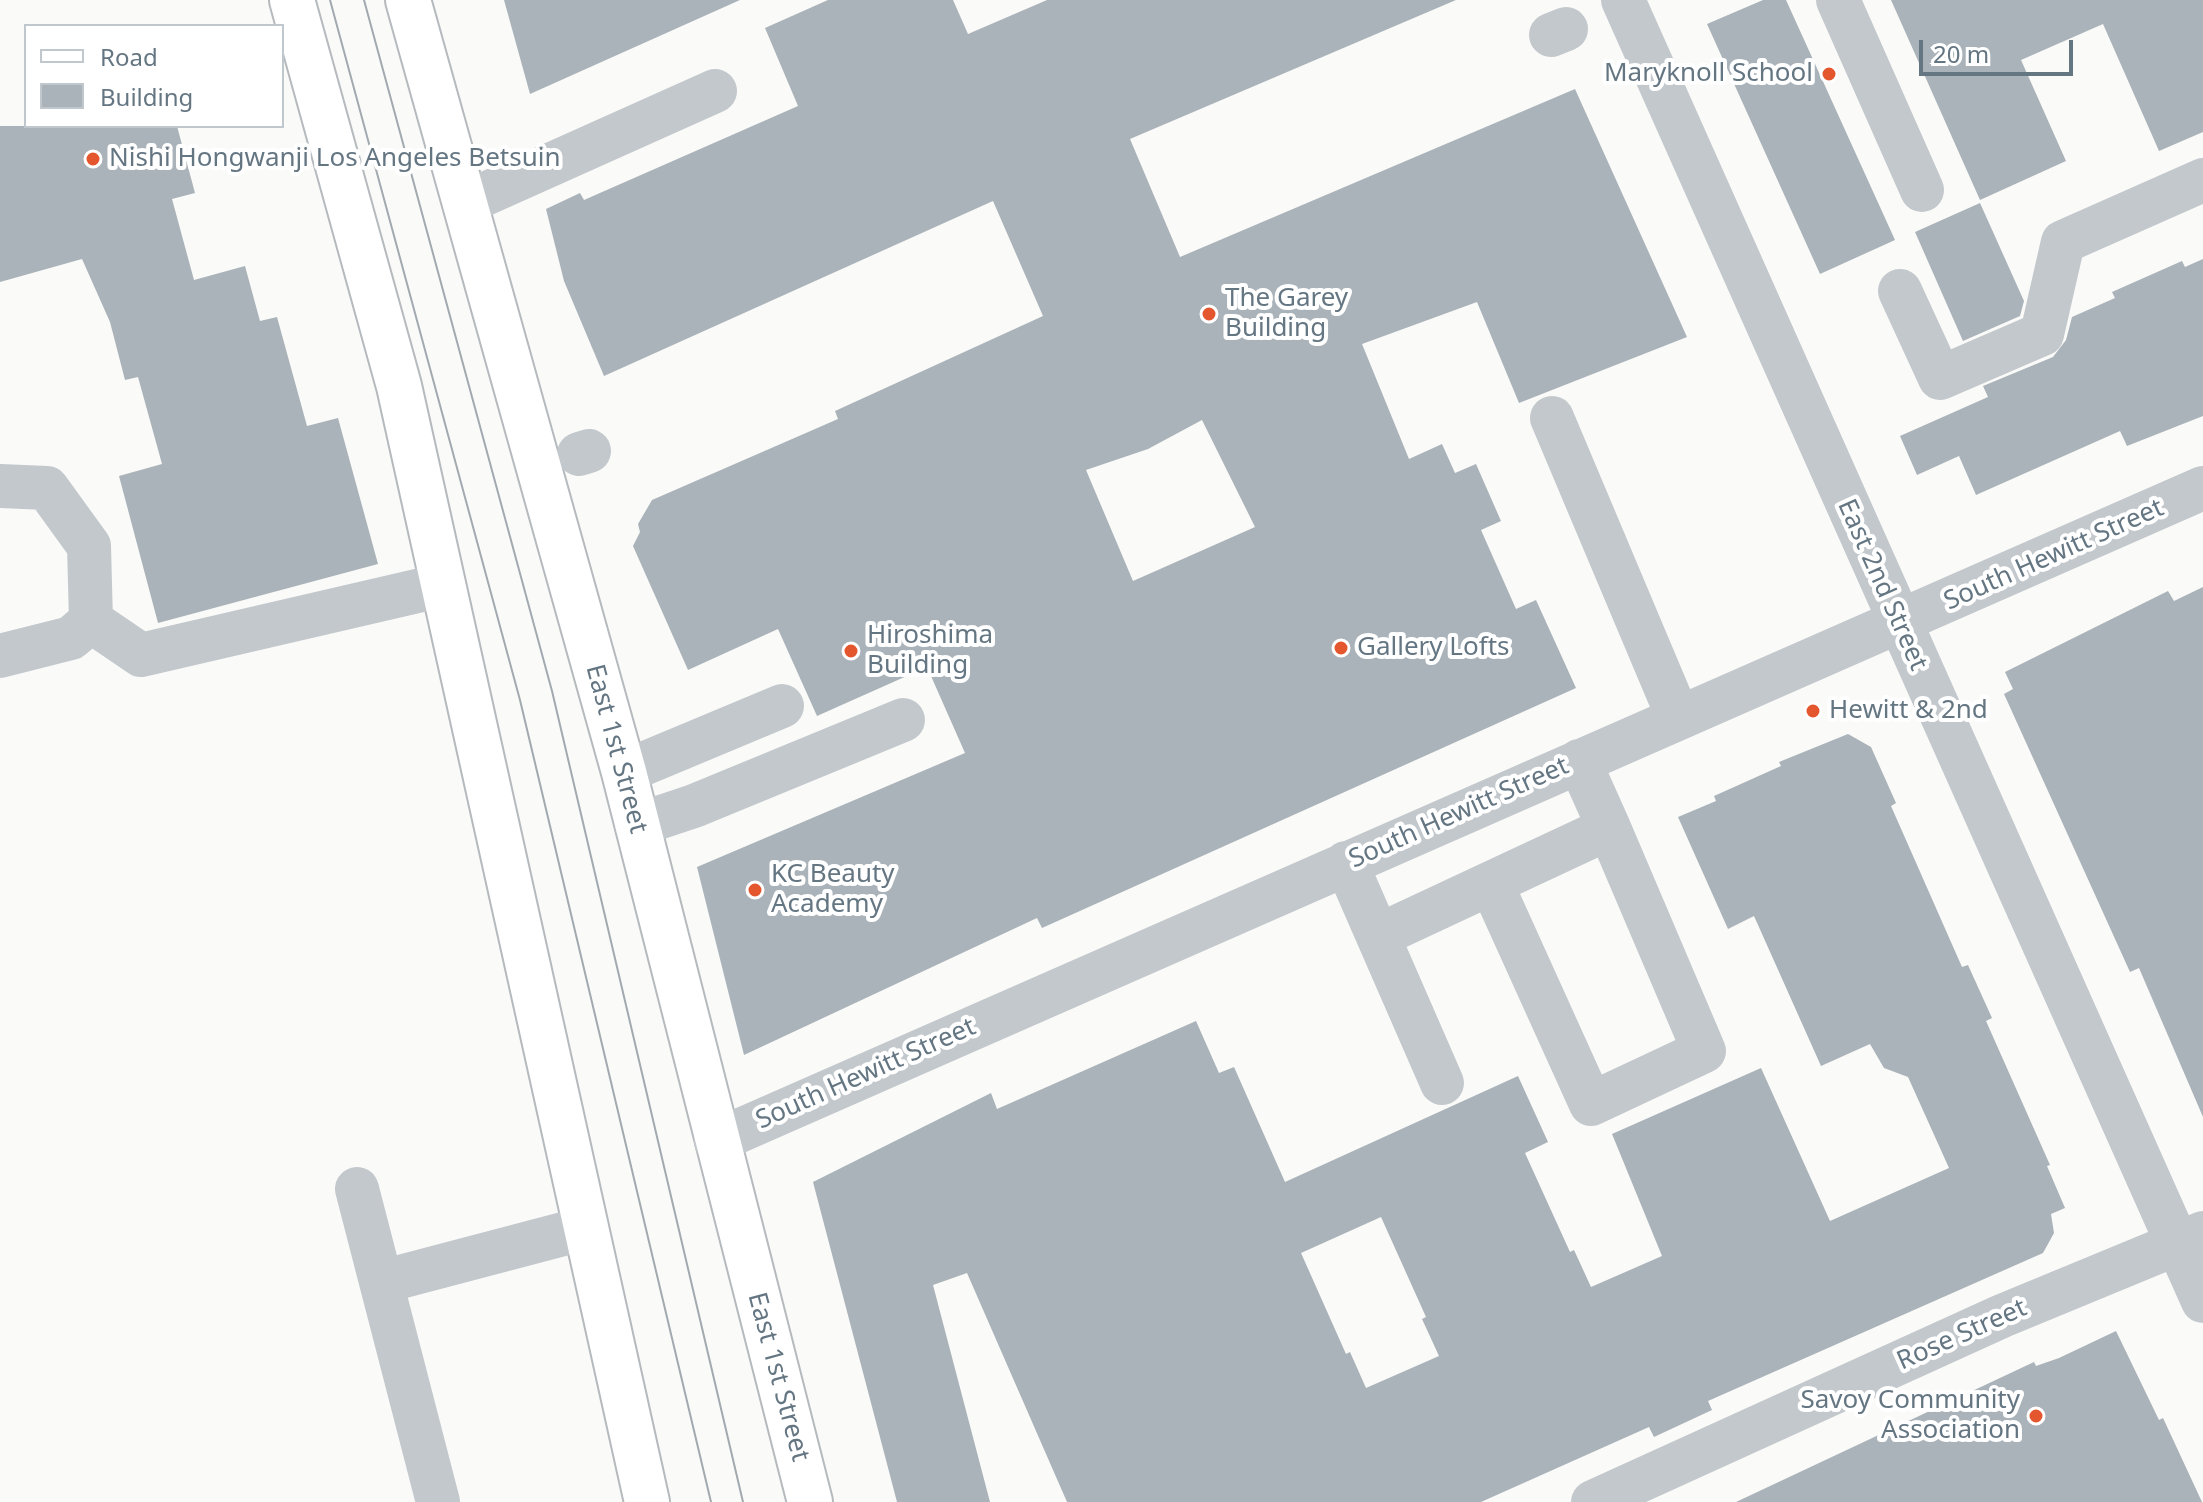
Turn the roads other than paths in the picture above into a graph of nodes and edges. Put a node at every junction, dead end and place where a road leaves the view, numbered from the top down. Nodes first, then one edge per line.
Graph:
1 (292, 0) edge
2 (408, 0) edge
3 (1623, 0) edge
4 (1838, 0) edge
5 (715, 91) dead end
6 (2203, 180) edge
7 (1922, 190) dead end
8 (465, 203) junction
9 (1900, 291) dead end
10 (1552, 418) dead end
11 (0, 486) edge
12 (2203, 488) edge
13 (443, 585) junction
14 (91, 621) junction
15 (1900, 624) junction
16 (0, 656) edge
17 (782, 706) dead end
18 (1678, 717) junction
19 (903, 720) dead end
20 (1579, 761) junction
21 (624, 772) junction
22 (637, 825) junction
23 (1609, 828) junction
24 (1346, 863) junction
25 (1491, 883) junction
26 (1380, 935) junction
27 (1442, 1083) dead end
28 (716, 1141) junction
29 (357, 1189) dead end
30 (586, 1228) junction
31 (2190, 1238) edge
32 (381, 1282) junction
33 (2203, 1301) edge
34 (438, 1502) edge
35 (647, 1502) edge
36 (810, 1502) edge
37 (1593, 1502) edge

1 - 13 main road
2 - 8 main road, East 1st Street
3 - 15 street, East 2nd Street
4 - 7 street
5 - 8 street
6 - 9 street
8 - 21 main road, East 1st Street
10 - 18 street
11 - 14 street
12 - 15 street, South Hewitt Street
13 - 14 street
13 - 30 main road
14 - 16 street
15 - 18 street, South Hewitt Street
15 - 31 street, East 2nd Street
17 - 21 street
18 - 20 street, South Hewitt Street
19 - 22 street
20 - 23 street
20 - 24 street, South Hewitt Street
21 - 22 main road, East 1st Street
22 - 28 main road, East 1st Street
23 - 25 street
23 - 25 street
24 - 26 street
24 - 28 street, South Hewitt Street
25 - 26 street
26 - 27 street
28 - 36 main road, East 1st Street
29 - 32 street
30 - 32 street
30 - 35 main road
31 - 33 street, East 2nd Street
31 - 37 street, Rose Street
32 - 34 street

